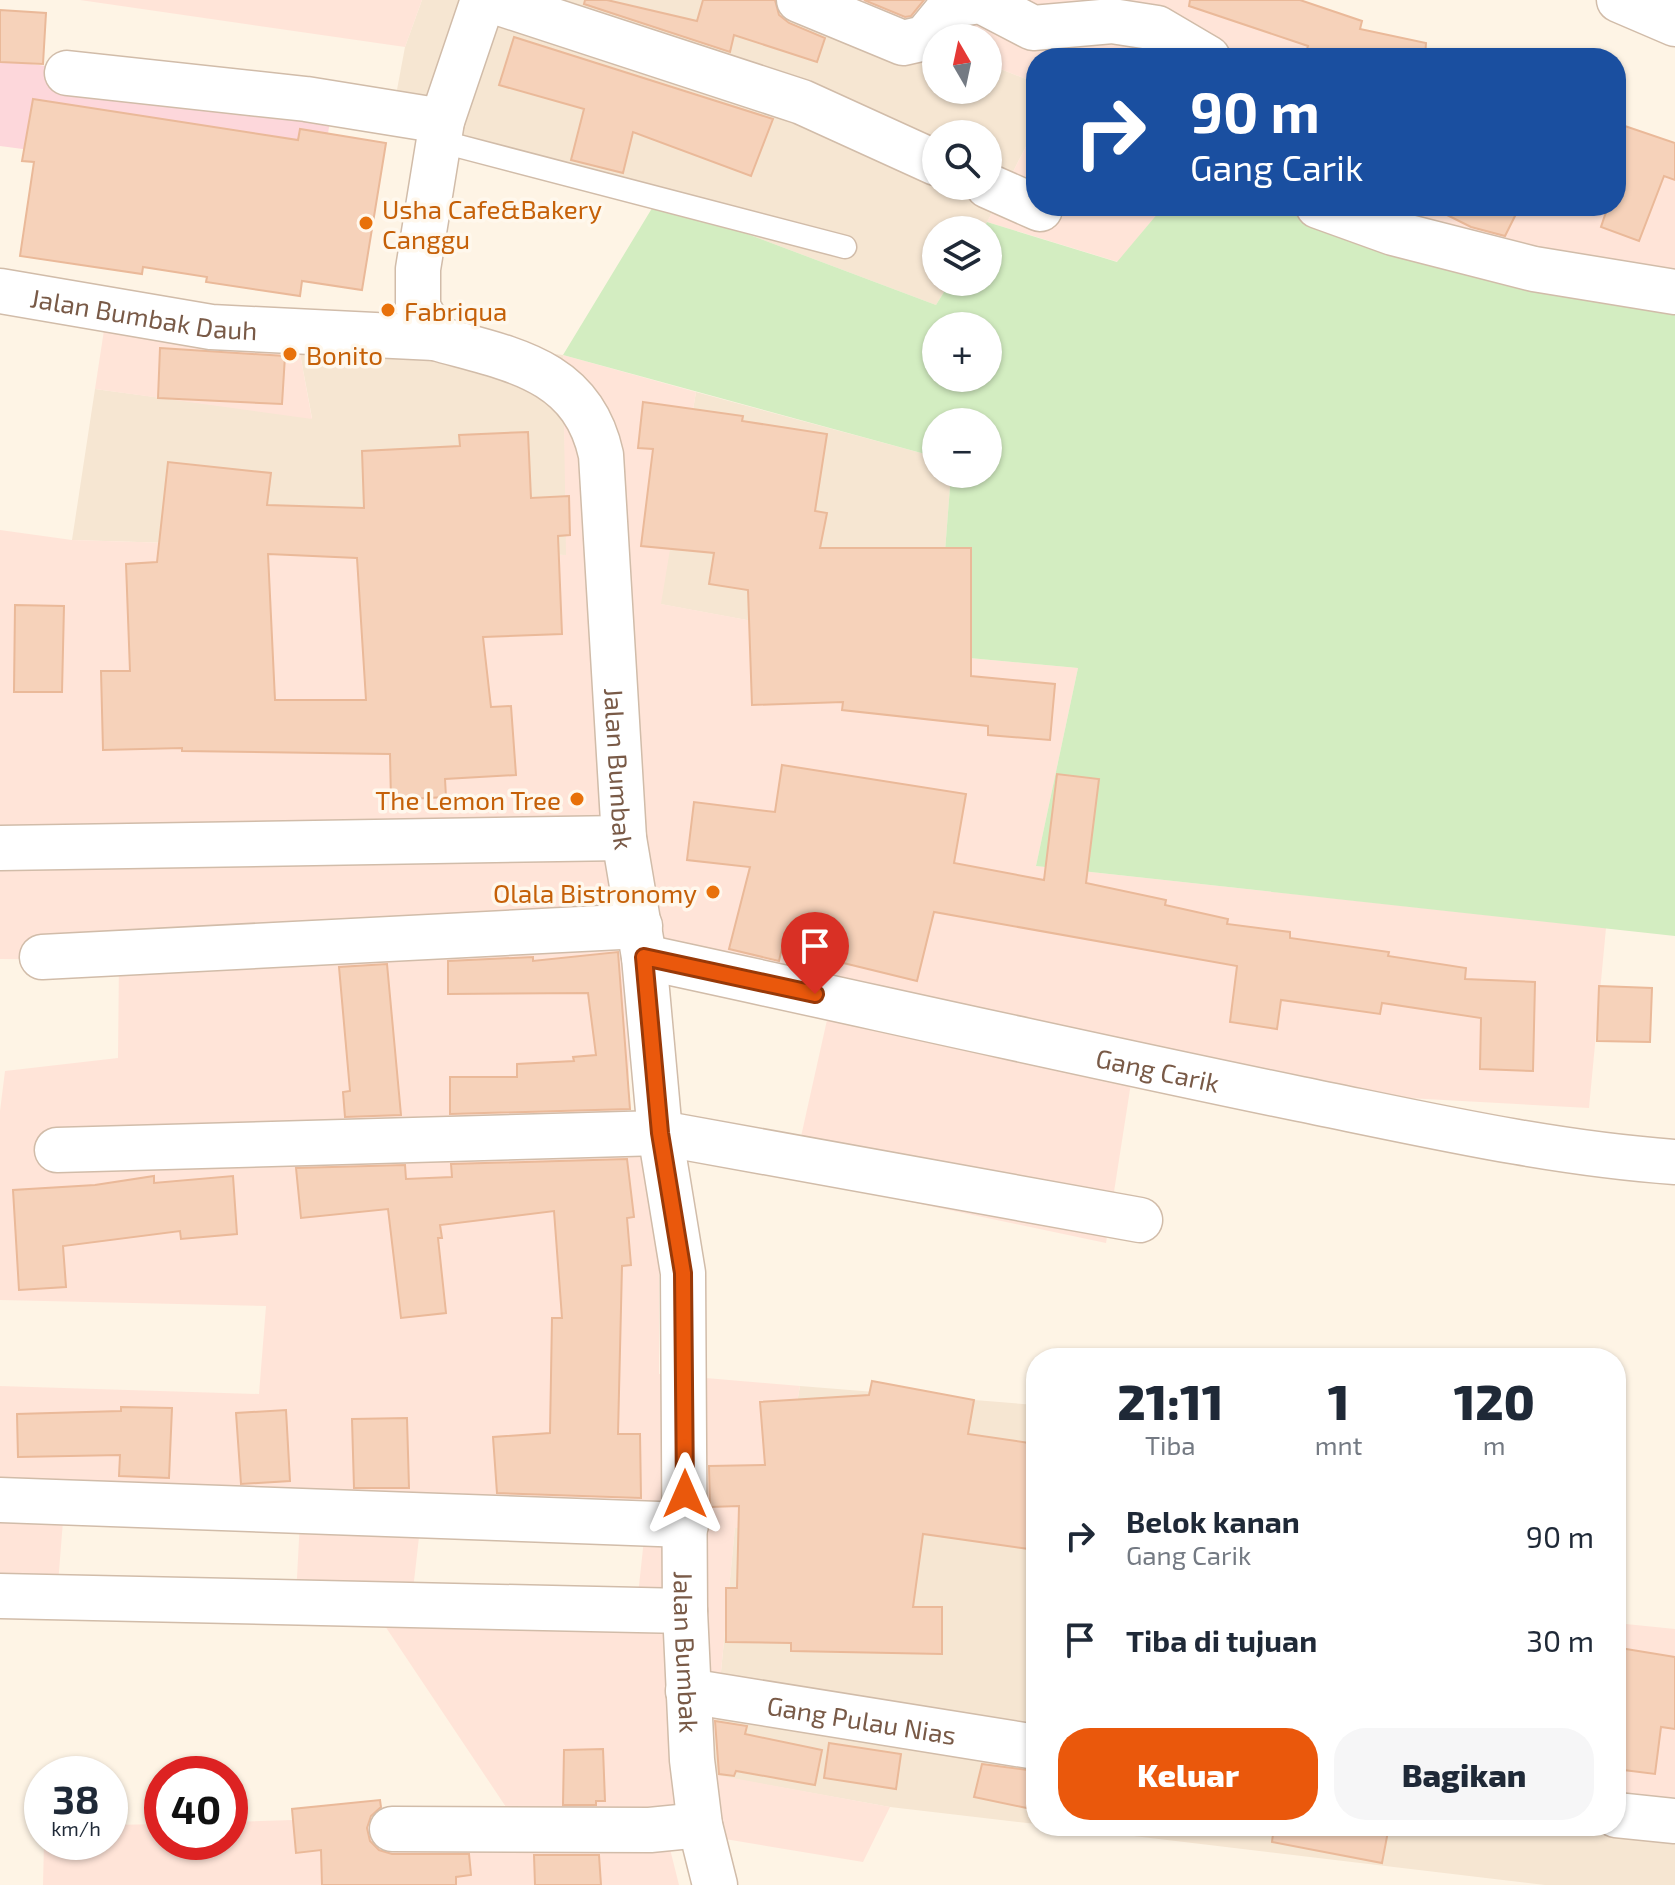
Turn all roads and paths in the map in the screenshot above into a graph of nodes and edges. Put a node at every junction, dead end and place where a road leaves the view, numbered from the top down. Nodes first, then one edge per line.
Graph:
1 (483, 0) edge
2 (490, 0) edge
3 (799, 0) edge
4 (1619, 0) edge
5 (1675, 24) edge
6 (1189, 48) edge
7 (67, 73) dead end
8 (441, 131) junction
9 (922, 157) edge
10 (1002, 192) edge
11 (1026, 203) edge
12 (1346, 216) edge
13 (845, 247) dead end
14 (0, 291) edge
15 (1675, 292) edge
16 (435, 338) junction
17 (624, 838) junction
18 (0, 848) edge
19 (642, 942) junction
20 (42, 957) dead end
21 (660, 1133) junction
22 (57, 1150) dead end
23 (1675, 1162) edge
24 (1140, 1220) dead end
25 (0, 1500) edge
26 (686, 1525) junction
27 (0, 1596) edge
28 (685, 1611) junction
29 (688, 1691) junction
30 (1026, 1745) edge
31 (1626, 1816) edge
32 (1675, 1821) edge
33 (700, 1825) junction
34 (392, 1829) dead end
35 (715, 1885) edge

1 - 8 street
2 - 9 street
3 - 6 street
4 - 5 street
7 - 8 street
8 - 13 lane
8 - 16 street
10 - 11 street
12 - 15 street
14 - 16 street, Jalan Bumbak Dauh
16 - 17 street, Jalan Bumbak
17 - 18 street
17 - 19 street, Jalan Bumbak
19 - 20 street, Gang Carik
19 - 21 street, Jalan Bumbak
19 - 23 street, Gang Carik
21 - 22 street
21 - 24 street
21 - 26 street, Jalan Bumbak
25 - 26 street
26 - 28 street, Jalan Bumbak
27 - 28 street
28 - 29 street, Jalan Bumbak
29 - 30 street, Gang Pulau Nias
29 - 33 street, Jalan Bumbak
31 - 32 street
33 - 34 street
33 - 35 street, Jalan Bumbak

